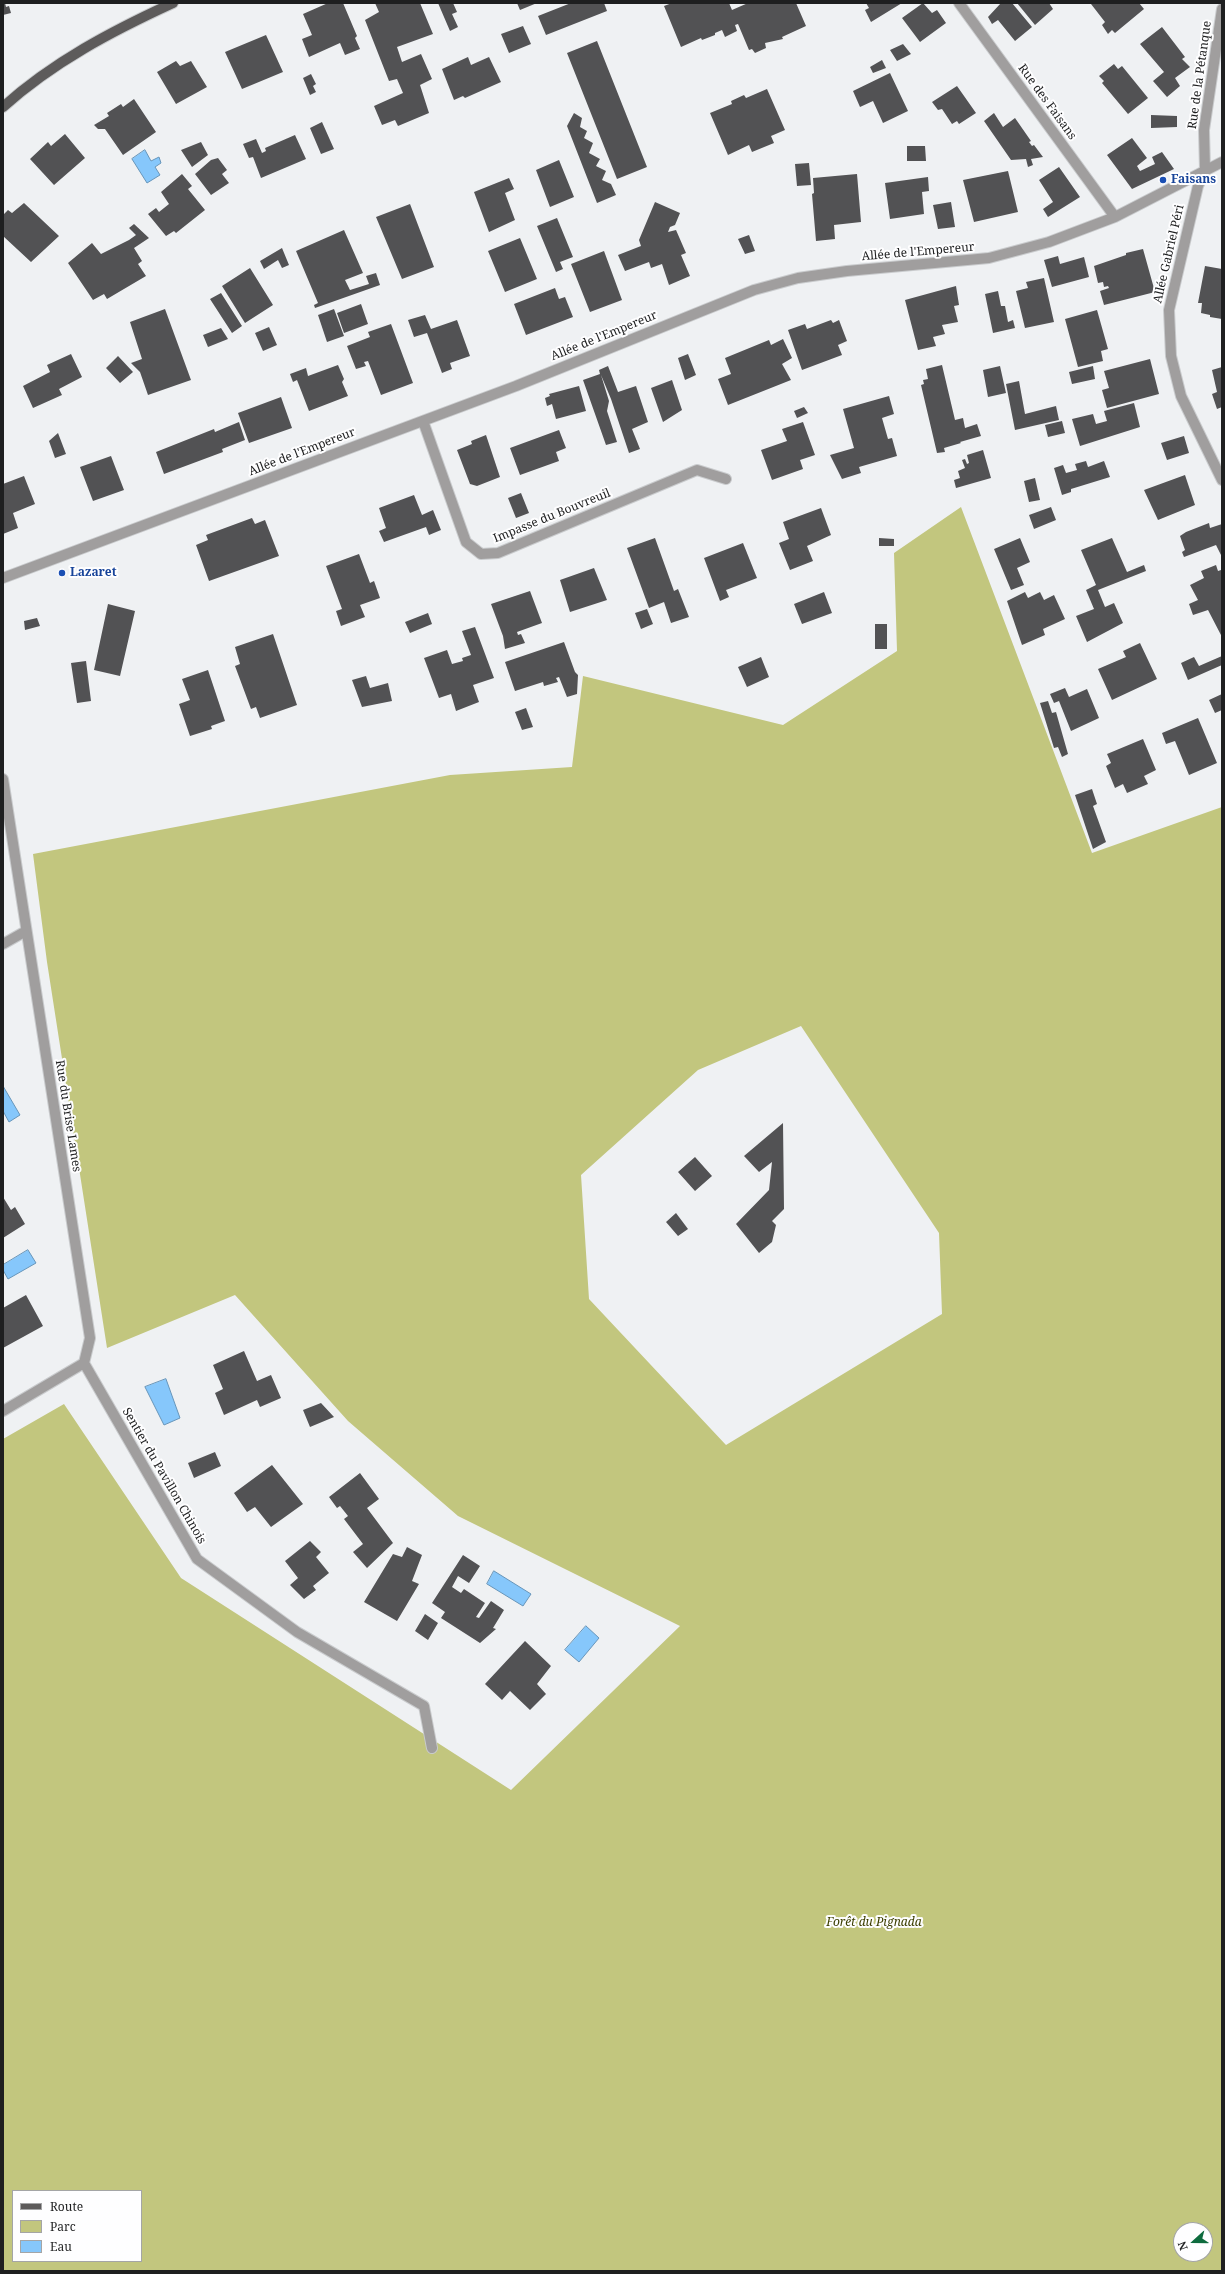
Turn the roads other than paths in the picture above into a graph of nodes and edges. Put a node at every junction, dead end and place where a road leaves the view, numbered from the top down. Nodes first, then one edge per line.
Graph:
1 (173, 3) edge
2 (959, 3) edge
3 (1222, 9) edge
4 (3, 107) edge
5 (1222, 162) edge
6 (1205, 170) junction
7 (1115, 217) junction
8 (423, 421) junction
9 (726, 480) dead end
10 (1222, 480) edge
11 (3, 578) edge
12 (3, 779) edge
13 (26, 931) junction
14 (3, 944) edge
15 (84, 1363) junction
16 (3, 1411) edge
17 (432, 1748) dead end

1 - 4 main road
2 - 7 street, Rue des Faisans
3 - 6 street, Rue de la Pétanque
5 - 6 street, Allée de l'Empereur
6 - 7 street, Allée de l'Empereur
6 - 10 street, Allée Gabriel Péri
7 - 8 street, Allée de l'Empereur
8 - 9 street, Impasse du Bouvreuil
8 - 11 street, Allée de l'Empereur
12 - 13 street, Rue du Brise Lames
13 - 14 street
13 - 15 street, Rue du Brise Lames
15 - 16 street
15 - 17 street, Sentier du Pavillon Chinois

